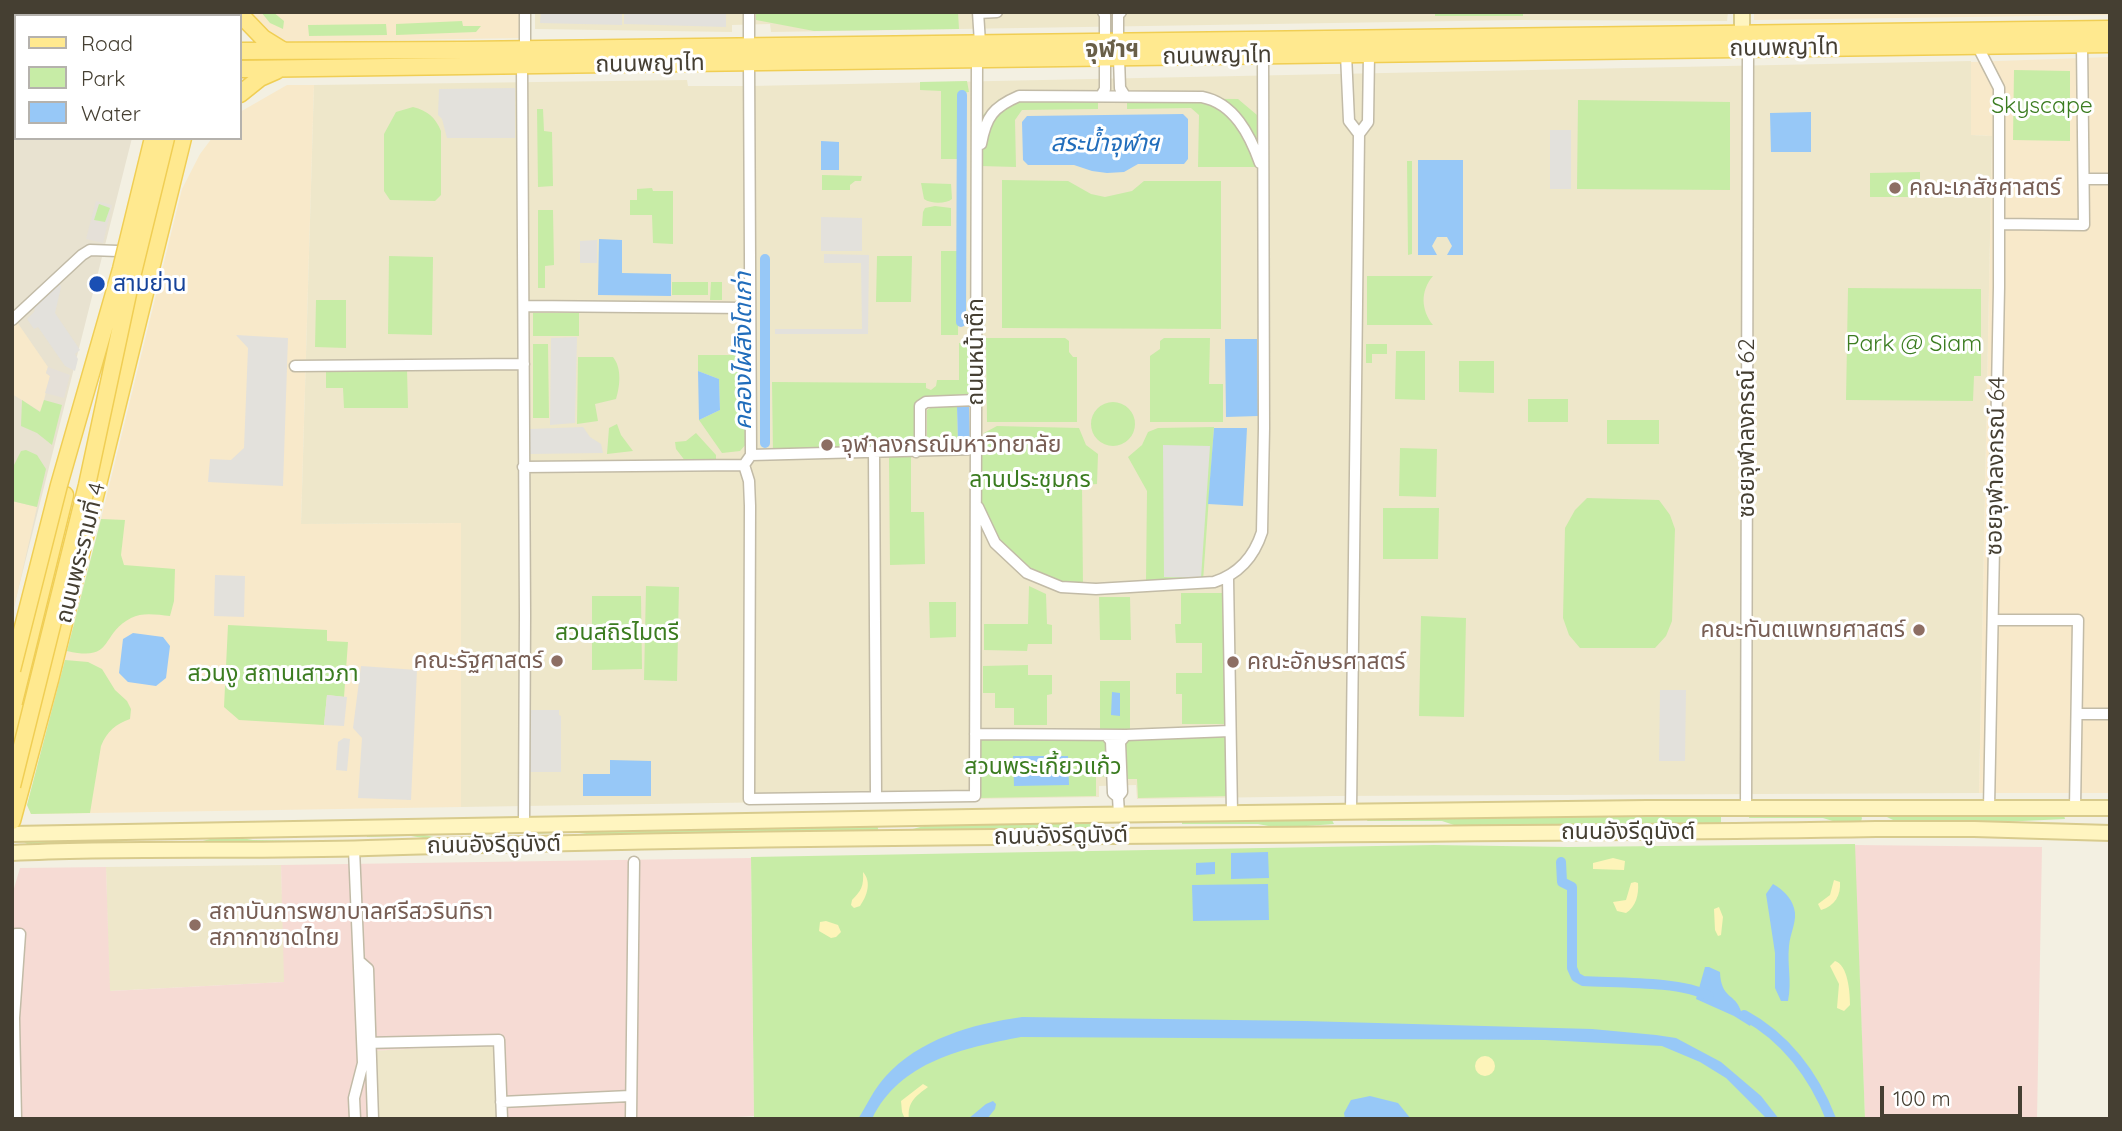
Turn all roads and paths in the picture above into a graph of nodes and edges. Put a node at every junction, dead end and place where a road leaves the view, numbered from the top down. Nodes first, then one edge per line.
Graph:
1 (525, 12) edge
2 (749, 12) edge
3 (997, 12) edge
4 (1103, 12) edge
5 (1121, 12) edge
6 (1742, 12) edge
7 (978, 13) edge
8 (242, 16) edge
9 (2110, 29) edge
10 (1744, 43) junction
11 (2082, 44) junction
12 (2110, 44) edge
13 (1977, 45) junction
14 (749, 46) junction
15 (1112, 50) junction
16 (242, 51) edge
17 (284, 51) junction
18 (1346, 54) junction
19 (1369, 54) junction
20 (1263, 55) junction
21 (523, 57) junction
22 (978, 59) junction
23 (749, 63) junction
24 (242, 69) edge
25 (281, 69) junction
26 (242, 92) edge
27 (1101, 96) junction
28 (1125, 96) junction
29 (1359, 134) junction
30 (146, 140) edge
31 (153, 140) edge
32 (166, 140) edge
33 (184, 142) edge
34 (977, 169) junction
35 (1262, 170) junction
36 (2084, 179) junction
37 (2110, 179) edge
38 (2000, 224) junction
39 (118, 251) junction
40 (112, 277) junction
41 (147, 285) junction
42 (524, 306) junction
43 (749, 308) junction
44 (12, 320) edge
45 (524, 363) junction
46 (295, 366) dead end
47 (976, 400) junction
48 (977, 449) junction
49 (916, 452) junction
50 (874, 453) junction
51 (751, 455) junction
52 (744, 466) junction
53 (523, 467) junction
54 (77, 469) junction
55 (976, 504) junction
56 (1228, 578) junction
57 (1993, 620) junction
58 (12, 670) edge
59 (12, 684) edge
60 (12, 710) edge
61 (2077, 714) junction
62 (2110, 714) edge
63 (1230, 731) junction
64 (975, 734) junction
65 (1107, 735) junction
66 (1126, 735) junction
67 (12, 752) edge
68 (12, 786) edge
69 (876, 796) junction
70 (1118, 797) junction
71 (1742, 808) junction
72 (1875, 808) junction
73 (1989, 808) junction
74 (2075, 808) junction
75 (2110, 808) edge
76 (1351, 811) junction
77 (1232, 813) junction
78 (1119, 814) junction
79 (895, 818) junction
80 (12, 821) edge
81 (524, 824) junction
82 (355, 828) junction
83 (1875, 829) junction
84 (328, 830) junction
85 (1739, 831) junction
86 (182, 832) junction
87 (2073, 832) junction
88 (1352, 833) junction
89 (2110, 833) edge
90 (12, 834) edge
91 (1119, 836) junction
92 (894, 839) junction
93 (522, 843) junction
94 (328, 849) junction
95 (354, 849) junction
96 (182, 851) junction
97 (12, 853) edge
98 (634, 862) dead end
99 (12, 943) edge
100 (367, 1043) junction
101 (372, 1091) junction
102 (356, 1092) junction
103 (630, 1096) junction
104 (501, 1101) junction
105 (16, 1119) edge
106 (355, 1119) edge
107 (373, 1119) edge
108 (502, 1119) edge
109 (631, 1119) edge

1 - 21 street
2 - 14 street
3 - 7 street
4 - 15 street
5 - 15 street
6 - 10 main road
7 - 22 street, ถนนหน้าตึก
8 - 17 main road
9 - 10 main road, ถนนพญาไท
10 - 13 main road, ถนนพญาไท
10 - 15 main road, ถนนพญาไท
10 - 19 main road, ถนนพญาไท
10 - 71 street, ซอยจุฬาลงกรณ์ 62
11 - 12 main road, ถนนพญาไท
11 - 13 main road, ถนนพญาไท
11 - 36 street
13 - 38 street, ซอยจุฬาลงกรณ์ 64
14 - 21 main road, ถนนพญาไท
14 - 22 main road, ถนนพญาไท
14 - 23 main road
15 - 20 main road, ถนนพญาไท
15 - 22 main road, ถนนพญาไท
15 - 27 street
15 - 28 street
16 - 17 main road, ถนนพญาไท
17 - 21 main road, ถนนพญาไท
18 - 19 main road, ถนนพญาไท
18 - 20 main road, ถนนพญาไท
18 - 29 street
19 - 29 street
20 - 35 street
21 - 23 main road, ถนนพญาไท
21 - 25 main road, ถนนพญาไท
21 - 42 street
22 - 23 main road, ถนนพญาไท
22 - 34 street, ถนนหน้าตึก
23 - 43 street
24 - 25 main road, ถนนพญาไท
25 - 26 main road
27 - 28 street
27 - 34 street
28 - 35 street
29 - 76 street
30 - 39 main road, ถนนพระรามที่ 4
31 - 58 main road, ถนนพระรามที่ 4, bridge
32 - 68 main road, ถนนพระรามที่ 4, bridge
33 - 41 main road, ถนนพระรามที่ 4
34 - 47 street, ถนนหน้าตึก
35 - 56 street
36 - 37 street
36 - 38 street
38 - 57 street, ซอยจุฬาลงกรณ์ 64
39 - 40 main road, ถนนพระรามที่ 4
39 - 44 street
40 - 54 main road, ถนนพระรามที่ 4
40 - 59 main road, ถนนพระรามที่ 4
41 - 54 main road, ถนนพระรามที่ 4
41 - 80 main road, ถนนพระรามที่ 4
42 - 43 street
42 - 45 street
43 - 51 street
45 - 46 street
45 - 53 street
47 - 48 street, ถนนหน้าตึก
47 - 49 street
48 - 49 street
48 - 55 street, ถนนหน้าตึก
49 - 50 street
50 - 51 street
50 - 69 street
51 - 52 street
52 - 53 street
52 - 69 street
53 - 81 street
54 - 60 main road, ถนนพระรามที่ 4
54 - 67 main road, ถนนพระรามที่ 4
55 - 56 street
55 - 64 street, ถนนหน้าตึก
56 - 63 street
57 - 61 street
57 - 73 street, ซอยจุฬาลงกรณ์ 64
61 - 62 street
61 - 74 street
63 - 66 street
63 - 77 street
64 - 65 street
64 - 69 street, ถนนหน้าตึก
65 - 66 street
65 - 70 street
66 - 70 street
70 - 78 street
71 - 72 main road, ถนนอังรีดูนังต์
71 - 76 main road, ถนนอังรีดูนังต์
71 - 85 main road
72 - 73 main road, ถนนอังรีดูนังต์
72 - 83 main road
73 - 74 main road, ถนนอังรีดูนังต์
74 - 75 main road, ถนนอังรีดูนังต์
74 - 87 main road
76 - 77 main road, ถนนอังรีดูนังต์
76 - 88 main road
77 - 78 main road, ถนนอังรีดูนังต์
78 - 79 main road, ถนนอังรีดูนังต์
78 - 91 main road
79 - 81 main road, ถนนอังรีดูนังต์
79 - 92 main road
81 - 82 main road, ถนนอังรีดูนังต์
81 - 93 main road
82 - 84 main road, ถนนอังรีดูนังต์
82 - 95 main road
83 - 85 main road, ถนนอังรีดูนังต์
83 - 87 main road, ถนนอังรีดูนังต์
84 - 86 main road, ถนนอังรีดูนังต์
84 - 94 main road
85 - 88 main road, ถนนอังรีดูนังต์
86 - 90 main road, ถนนอังรีดูนังต์
86 - 96 main road
87 - 89 main road, ถนนอังรีดูนังต์
88 - 91 main road, ถนนอังรีดูนังต์
91 - 92 main road, ถนนอังรีดูนังต์
92 - 93 main road, ถนนอังรีดูนังต์
93 - 95 main road, ถนนอังรีดูนังต์
94 - 95 main road, ถนนอังรีดูนังต์
94 - 96 main road, ถนนอังรีดูนังต์
95 - 100 street
96 - 97 main road, ถนนอังรีดูนังต์
98 - 103 street
99 - 105 street
100 - 101 street
100 - 102 street
100 - 104 street
101 - 102 street
101 - 107 street
102 - 106 street
103 - 104 street
103 - 109 street
104 - 108 street

